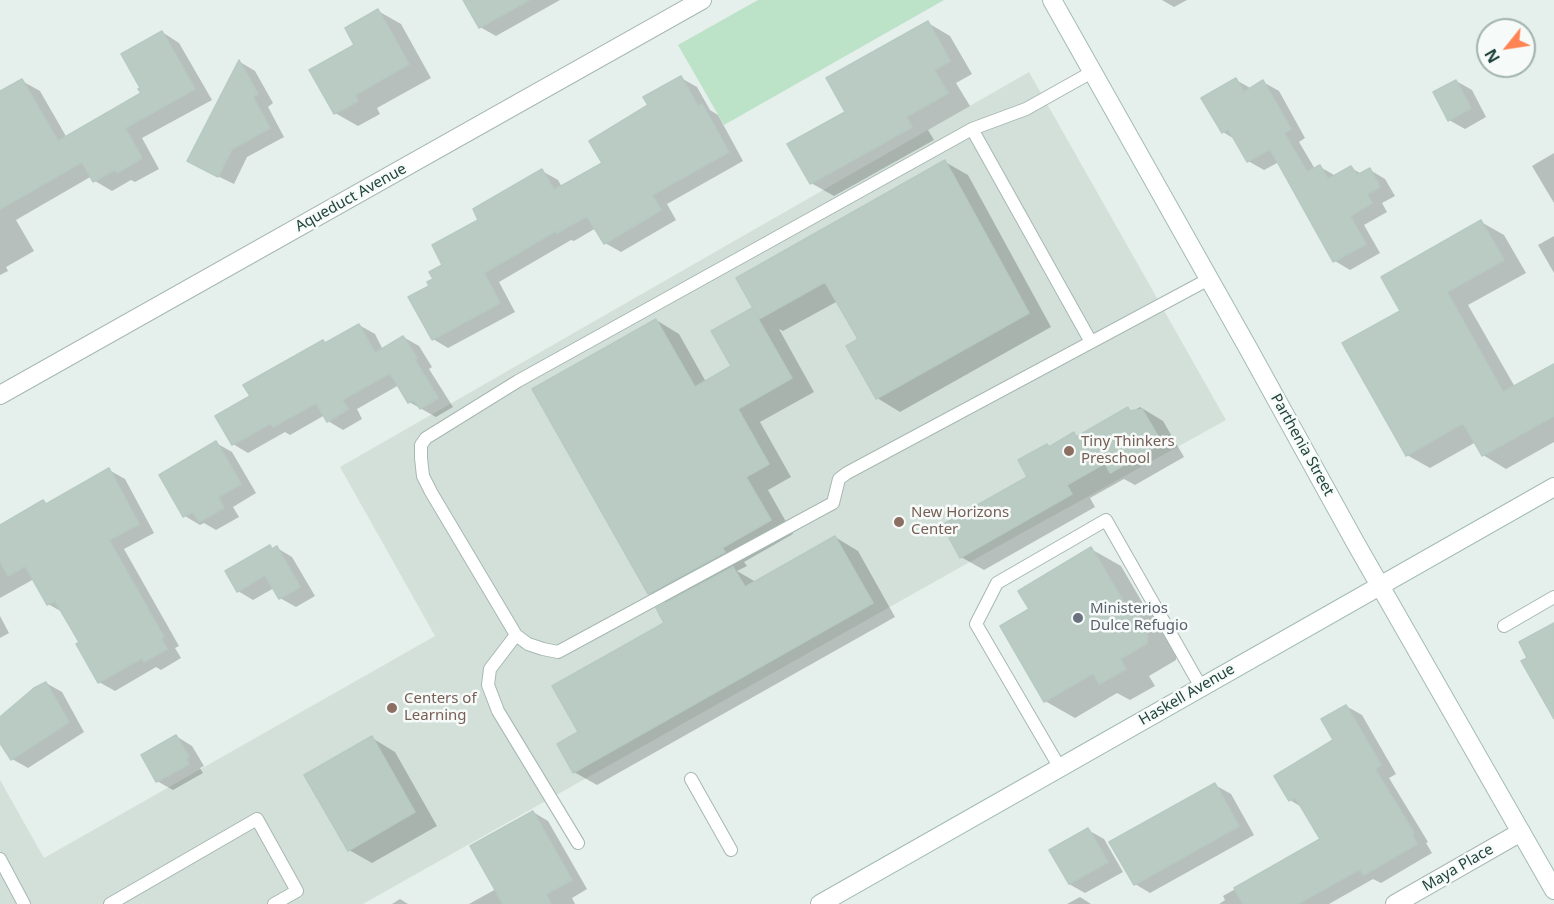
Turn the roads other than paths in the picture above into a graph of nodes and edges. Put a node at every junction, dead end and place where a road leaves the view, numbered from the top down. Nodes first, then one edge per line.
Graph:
1 (702, 0) edge
2 (1052, 0) edge
3 (1092, 72) junction
4 (972, 129) junction
5 (1209, 279) junction
6 (1091, 342) junction
7 (0, 395) edge
8 (1554, 487) edge
9 (1380, 586) junction
10 (1554, 597) edge
11 (1504, 626) dead end
12 (516, 634) junction
13 (1201, 687) junction
14 (1060, 768) junction
15 (691, 779) dead end
16 (1521, 832) junction
17 (578, 843) dead end
18 (731, 850) dead end
19 (0, 859) edge
20 (1554, 890) edge
21 (24, 904) edge
22 (110, 904) edge
23 (274, 904) edge
24 (820, 904) edge
25 (1395, 904) edge

1 - 7 main road, Aqueduct Avenue
2 - 3 main road, Parthenia Street
3 - 4 lane
3 - 5 main road, Parthenia Street
4 - 6 lane
4 - 12 lane
5 - 6 lane
5 - 9 main road, Parthenia Street
6 - 12 lane
8 - 9 main road, Haskell Avenue
9 - 13 main road, Haskell Avenue
9 - 16 main road, Parthenia Street
10 - 11 lane
12 - 17 lane
13 - 14 main road, Haskell Avenue
13 - 14 lane
14 - 24 main road, Haskell Avenue
15 - 18 lane
16 - 20 main road, Parthenia Street
16 - 25 main road, Maya Place
19 - 21 lane
22 - 23 lane

